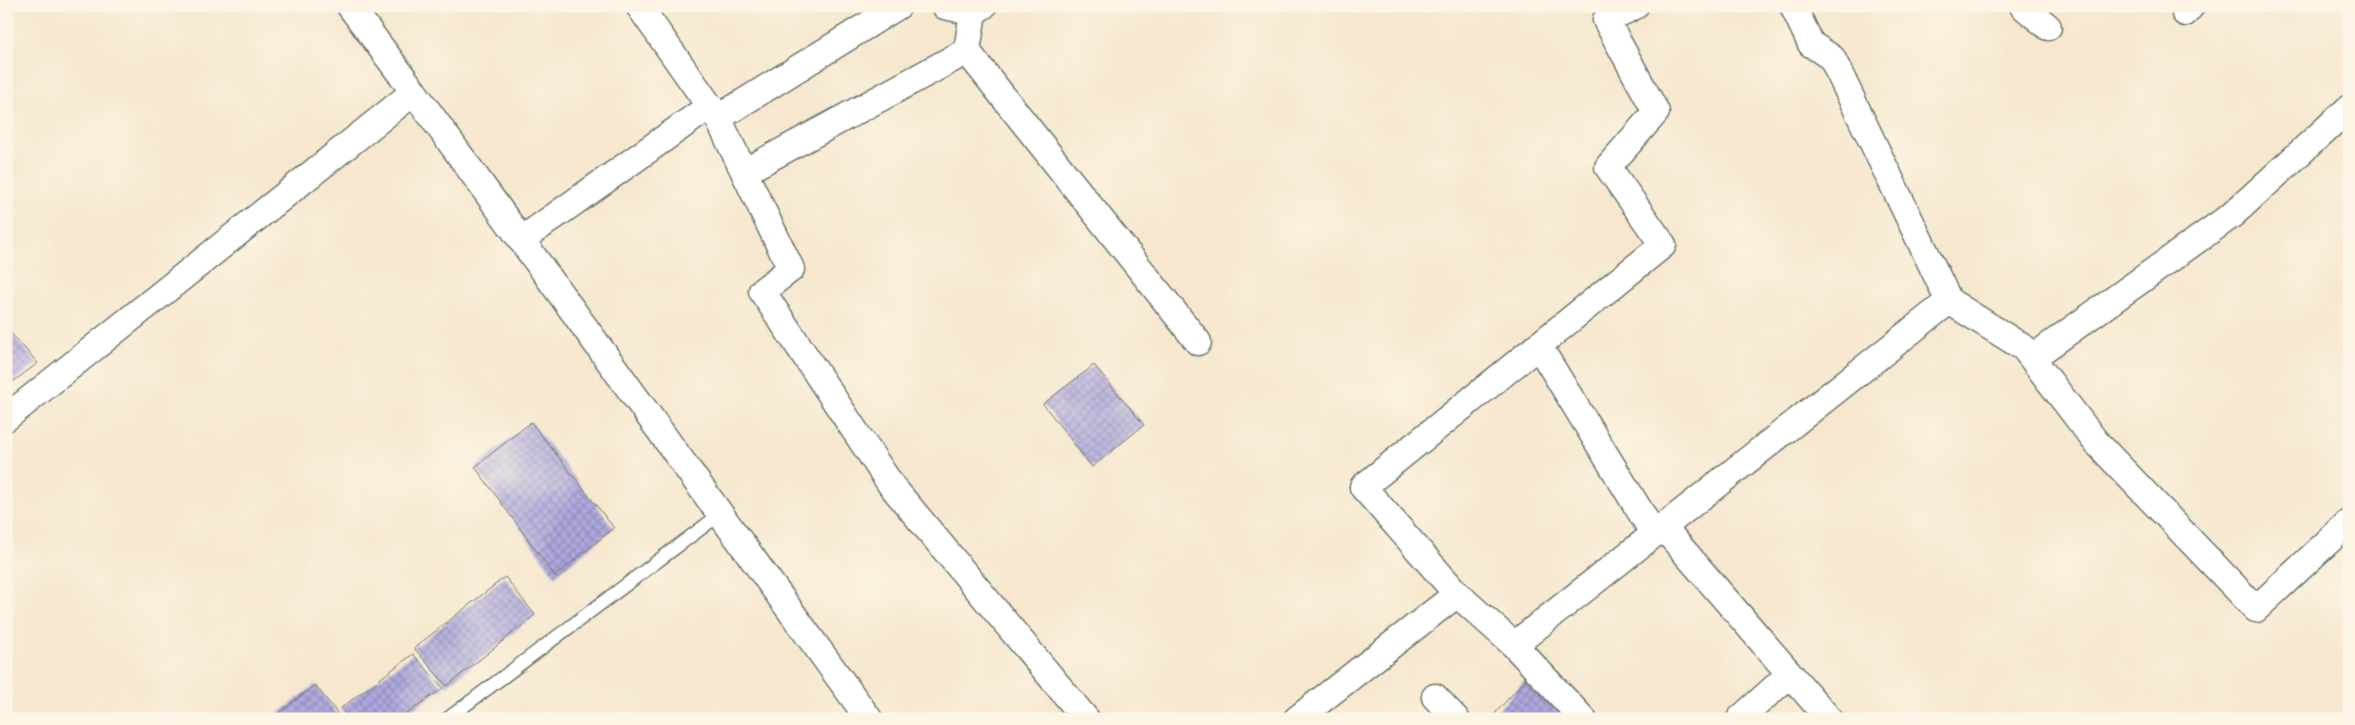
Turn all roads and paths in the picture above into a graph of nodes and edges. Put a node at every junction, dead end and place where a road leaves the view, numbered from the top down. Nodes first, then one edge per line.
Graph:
1 (350, 6) edge
2 (639, 6) edge
3 (898, 6) edge
4 (945, 6) edge
5 (1635, 6) edge
6 (1793, 6) edge
7 (2023, 6) edge
8 (978, 9) edge
9 (2048, 27) dead end
10 (967, 51) junction
11 (414, 92) junction
12 (2349, 108) edge
13 (714, 112) junction
14 (744, 172) junction
15 (521, 240) junction
16 (1949, 301) junction
17 (1198, 342) dead end
18 (1538, 346) junction
19 (2032, 358) junction
20 (6, 418) edge
21 (719, 515) junction
22 (2349, 522) edge
23 (1658, 531) junction
24 (1457, 594) junction
25 (1514, 645) junction
26 (1790, 674) junction
27 (1435, 697) dead end
28 (447, 719) edge
29 (869, 719) edge
30 (1086, 719) edge
31 (1297, 719) edge
32 (1456, 719) edge
33 (1583, 719) edge
34 (1740, 719) edge
35 (1829, 719) edge

1 - 11 street
2 - 13 street
3 - 13 street
4 - 8 street
5 - 18 street
6 - 16 street
7 - 9 street
8 - 10 street
10 - 14 street
10 - 17 street
11 - 15 street
11 - 20 street
12 - 19 street
13 - 14 street
13 - 15 street
14 - 30 street
15 - 21 street
16 - 19 street
16 - 23 street
18 - 23 street
18 - 24 street
19 - 22 street
21 - 28 lane
21 - 29 street
23 - 25 street
23 - 26 street
24 - 25 street
24 - 31 street
25 - 33 street
26 - 34 street
26 - 35 street
27 - 32 street

